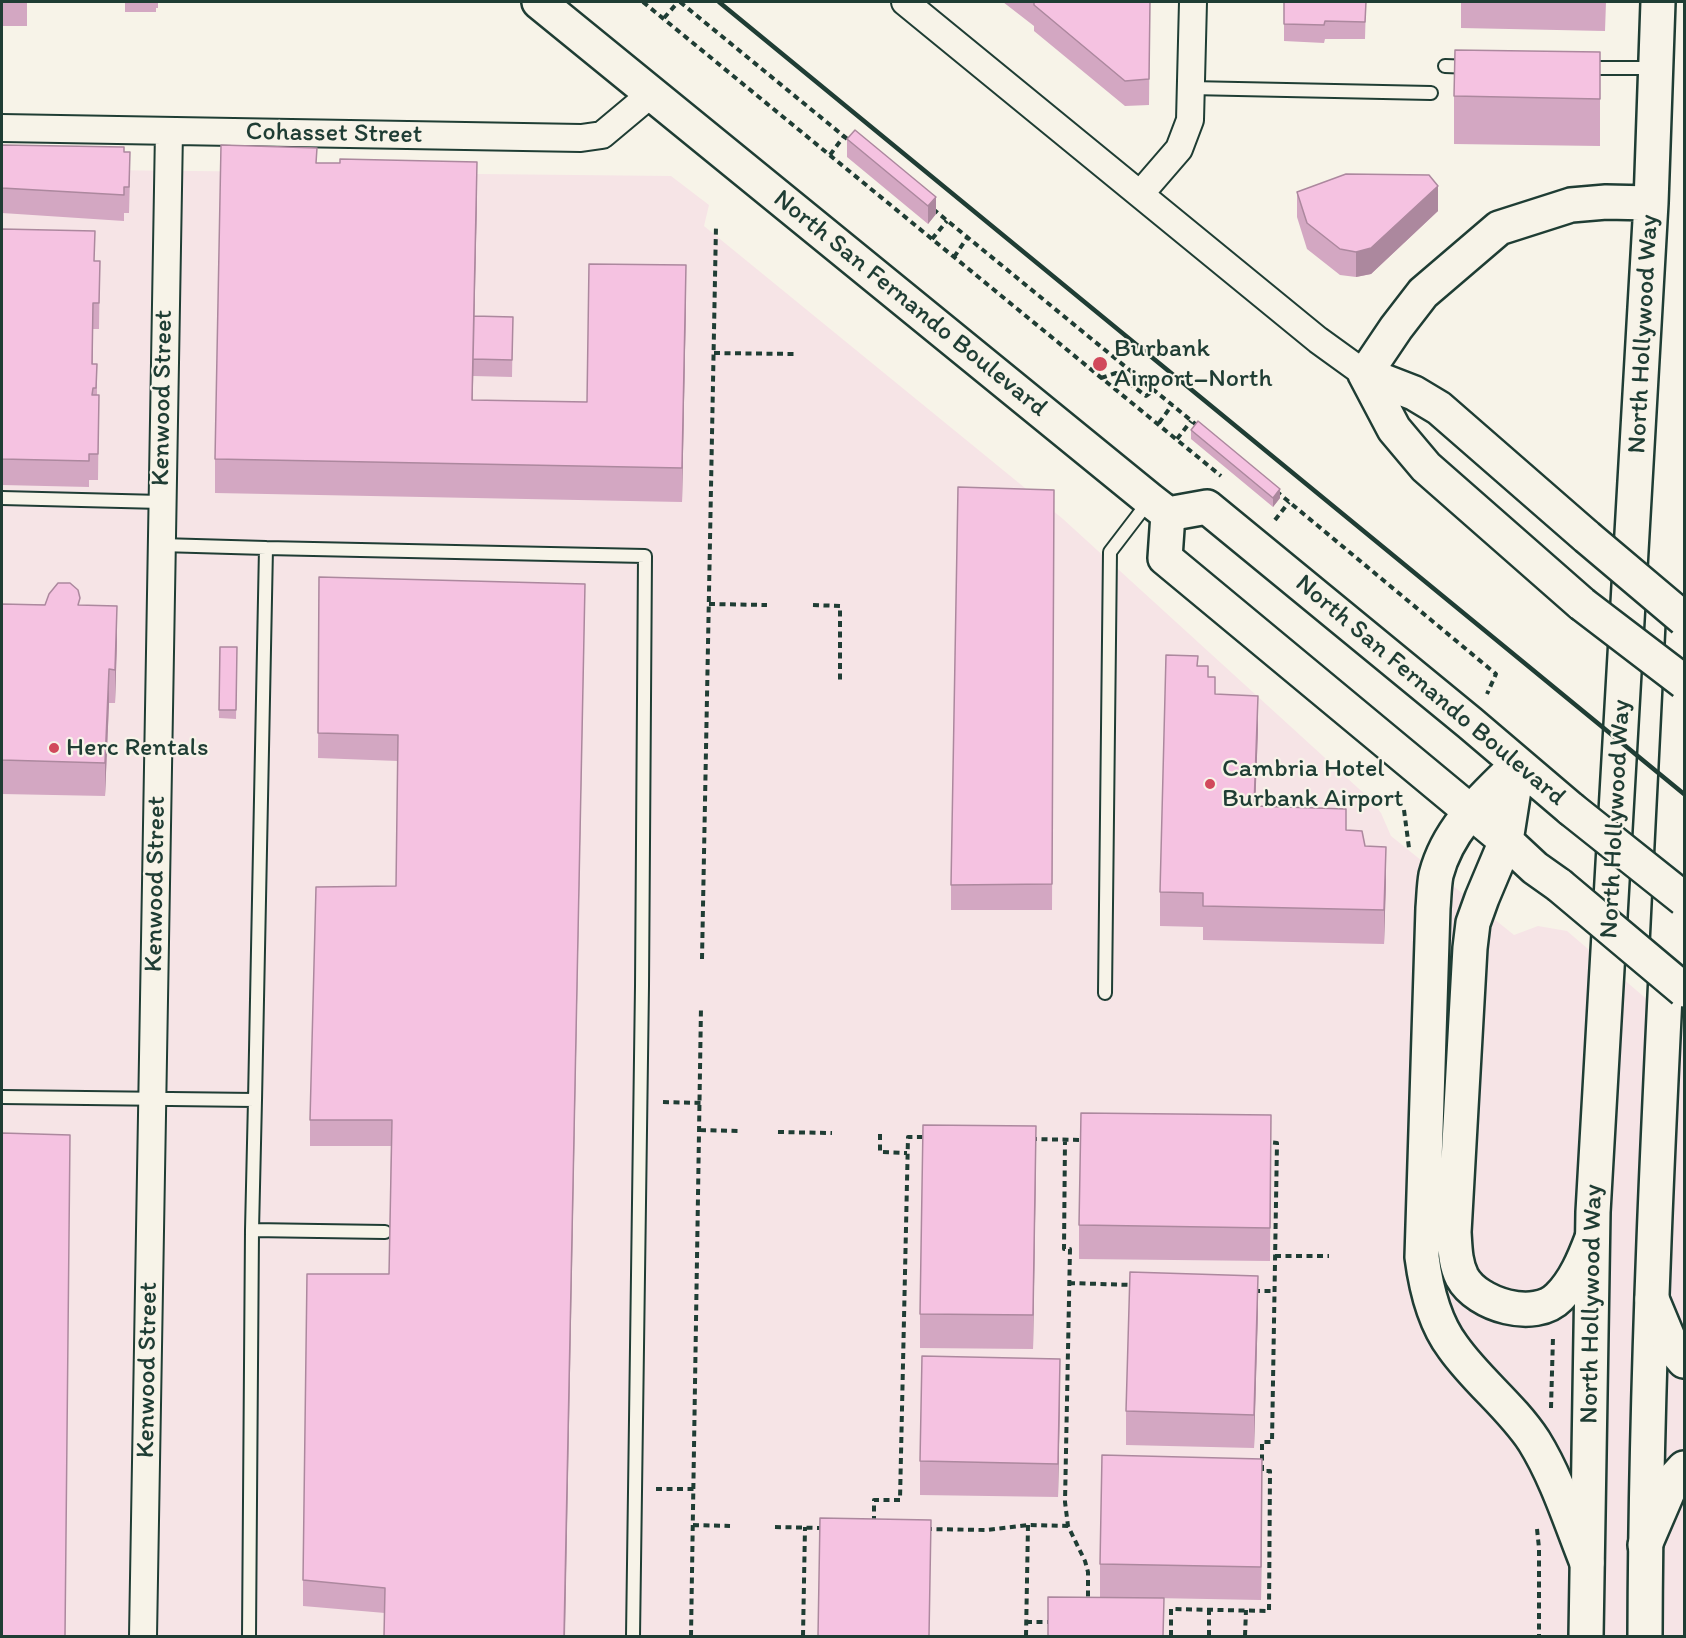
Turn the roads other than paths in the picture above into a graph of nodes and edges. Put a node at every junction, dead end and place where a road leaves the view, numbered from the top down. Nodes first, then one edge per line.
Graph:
1 (539, 2) edge
2 (904, 2) edge
3 (1193, 2) edge
4 (1658, 2) edge
5 (929, 11) edge
6 (1445, 66) dead end
7 (1481, 67) edge
8 (1576, 68) edge
9 (1656, 69) junction
10 (1190, 88) junction
11 (1431, 93) dead end
12 (651, 94) junction
13 (2, 128) edge
14 (169, 131) junction
15 (1141, 194) junction
16 (1651, 203) junction
17 (1365, 374) junction
18 (2, 498) edge
19 (161, 502) junction
20 (1159, 507) junction
21 (161, 545) junction
22 (266, 548) junction
23 (1684, 613) edge
24 (1684, 619) edge
25 (1684, 682) edge
26 (1518, 764) junction
27 (1469, 812) junction
28 (1506, 841) junction
29 (1684, 899) edge
30 (1684, 990) edge
31 (1105, 993) dead end
32 (2, 1097) edge
33 (152, 1099) junction
34 (255, 1100) junction
35 (252, 1230) junction
36 (385, 1232) dead end
37 (1592, 1238) junction
38 (1652, 1299) junction
39 (1684, 1361) edge
40 (1684, 1468) edge
41 (1646, 1545) junction
42 (1587, 1563) junction
43 (143, 1636) edge
44 (249, 1636) edge
45 (633, 1636) edge
46 (1586, 1636) edge
47 (1645, 1636) edge

1 - 12 main road, North San Fernando Boulevard
2 - 5 street
3 - 10 street
4 - 9 main road, North Hollywood Way
5 - 15 street
6 - 7 lane
8 - 9 lane
9 - 16 main road, North Hollywood Way
10 - 11 lane
10 - 15 street
12 - 14 street, Cohasset Street
12 - 20 main road, North San Fernando Boulevard
13 - 14 street, Cohasset Street
14 - 19 street, Kenwood Street
15 - 17 street
16 - 17 main road
16 - 37 main road, North Hollywood Way
17 - 24 main road, bridge
17 - 25 main road, bridge
18 - 19 lane
19 - 21 street, Kenwood Street
20 - 26 main road, North San Fernando Boulevard
20 - 27 main road
20 - 31 lane
21 - 22 lane
21 - 33 street, Kenwood Street
22 - 34 lane
22 - 45 lane
23 - 38 main road
26 - 27 main road
26 - 28 main road
26 - 29 main road, North San Fernando Boulevard, bridge
27 - 28 main road
27 - 42 main road
28 - 30 main road, bridge
28 - 37 main road
32 - 33 lane
33 - 34 lane
33 - 43 street, Kenwood Street
34 - 35 lane
35 - 36 lane
35 - 44 lane
37 - 42 main road, North Hollywood Way
38 - 39 main road
38 - 41 main road
40 - 41 main road
41 - 47 main road
42 - 46 main road, North Hollywood Way

